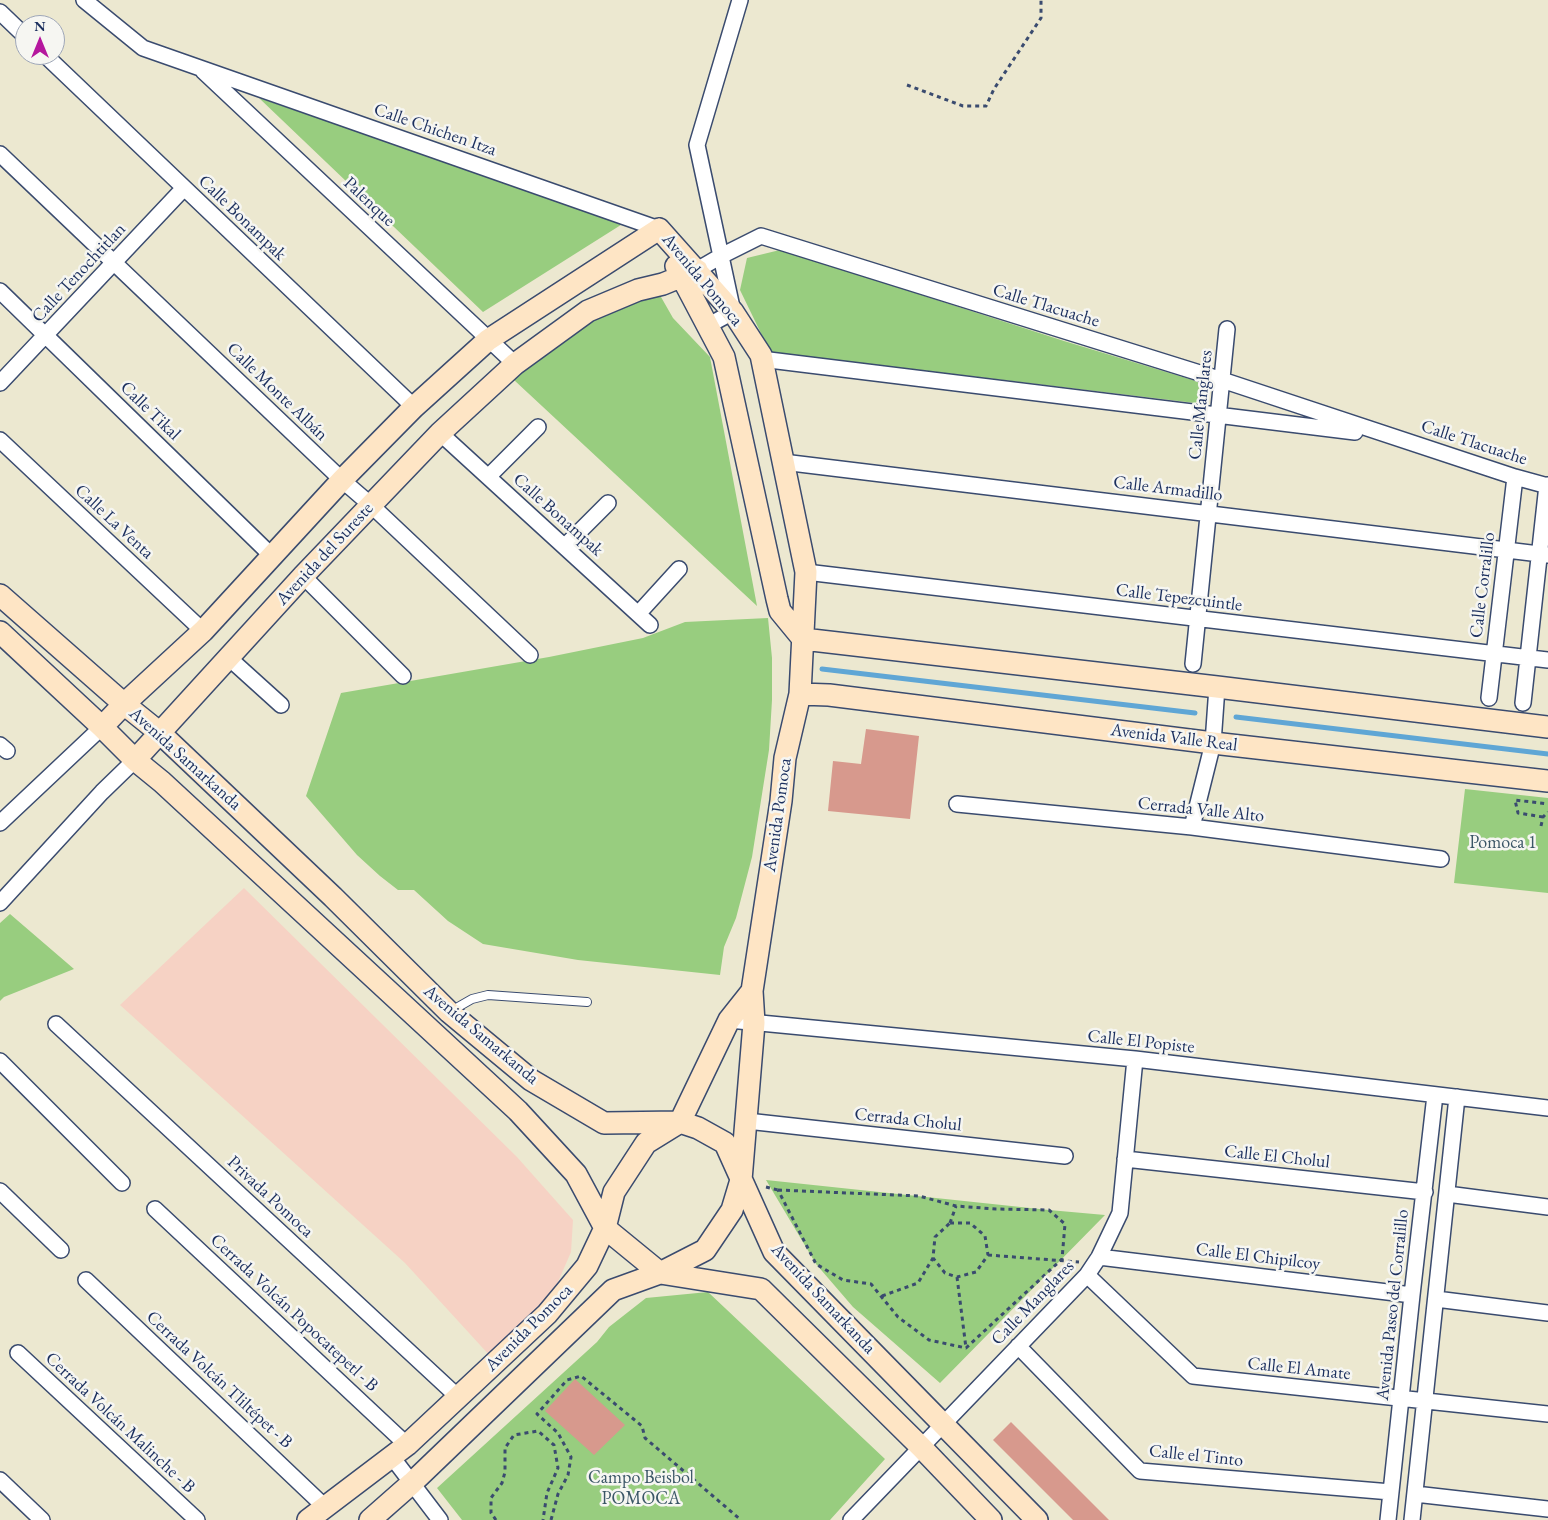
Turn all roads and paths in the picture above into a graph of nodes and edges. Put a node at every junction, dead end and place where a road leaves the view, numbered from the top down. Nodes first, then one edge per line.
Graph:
1 (84, 0) edge
2 (740, 0) edge
3 (1041, 0) edge
4 (0, 12) edge
5 (15, 26) edge
6 (55, 65) edge
7 (198, 67) junction
8 (907, 85) dead end
9 (0, 154) edge
10 (184, 188) junction
11 (659, 229) junction
12 (721, 256) junction
13 (114, 262) junction
14 (690, 274) junction
15 (0, 291) edge
16 (733, 312) junction
17 (707, 326) junction
18 (1227, 329) dead end
19 (46, 335) junction
20 (488, 340) junction
21 (761, 359) junction
22 (515, 364) junction
23 (1222, 380) junction
24 (0, 383) edge
25 (414, 407) junction
26 (1218, 415) junction
27 (538, 427) dead end
28 (440, 433) junction
29 (1389, 436) junction
30 (0, 440) edge
31 (783, 462) junction
32 (488, 477) junction
33 (1515, 477) junction
34 (342, 480) junction
35 (1548, 485) edge
36 (608, 503) dead end
37 (372, 505) junction
38 (1208, 513) junction
39 (565, 546) junction
40 (1506, 550) junction
41 (1544, 555) edge
42 (273, 557) junction
43 (679, 570) dead end
44 (806, 572) junction
45 (303, 576) junction
46 (0, 595) edge
47 (638, 614) junction
48 (1198, 619) junction
49 (650, 625) dead end
50 (0, 632) edge
51 (203, 632) junction
52 (803, 639) junction
53 (1494, 654) junction
54 (530, 655) dead end
55 (229, 658) junction
56 (1528, 658) junction
57 (1548, 660) edge
58 (1193, 664) dead end
59 (403, 676) dead end
60 (1217, 687) junction
61 (800, 694) junction
62 (1489, 698) dead end
63 (1523, 703) dead end
64 (124, 704) junction
65 (280, 705) dead end
66 (102, 727) junction
67 (1548, 728) edge
68 (160, 733) junction
69 (1213, 743) junction
70 (134, 760) junction
71 (1548, 781) edge
72 (957, 804) dead end
73 (1548, 804) edge
74 (1548, 812) edge
75 (1543, 817) junction
76 (0, 823) edge
77 (1541, 826) dead end
78 (1192, 827) junction
79 (1442, 859) dead end
80 (333, 897) junction
81 (0, 903) edge
82 (311, 920) junction
83 (752, 991) junction
84 (588, 1002) dead end
85 (449, 1012) junction
86 (729, 1020) junction
87 (754, 1023) junction
88 (56, 1024) dead end
89 (1135, 1060) junction
90 (0, 1061) edge
91 (1435, 1094) junction
92 (1457, 1097) junction
93 (1548, 1108) edge
94 (746, 1121) junction
95 (680, 1122) junction
96 (1065, 1156) dead end
97 (1125, 1159) junction
98 (741, 1180) junction
99 (122, 1183) dead end
100 (0, 1191) edge
101 (1424, 1192) junction
102 (1447, 1194) junction
103 (956, 1206) junction
104 (1548, 1207) edge
105 (156, 1209) dead end
106 (950, 1223) junction
107 (605, 1228) junction
108 (60, 1250) dead end
109 (988, 1255) junction
110 (1099, 1257) junction
111 (933, 1258) junction
112 (1062, 1259) junction
113 (660, 1273) junction
114 (1087, 1275) junction
115 (957, 1277) junction
116 (86, 1280) dead end
117 (1412, 1295) junction
118 (882, 1296) junction
119 (1436, 1299) junction
120 (1548, 1313) edge
121 (522, 1337) junction
122 (1018, 1346) junction
123 (966, 1348) junction
124 (18, 1353) dead end
125 (542, 1358) junction
126 (458, 1397) junction
127 (1402, 1398) junction
128 (1425, 1401) junction
129 (1548, 1414) edge
130 (942, 1425) junction
131 (921, 1446) junction
132 (400, 1451) junction
133 (0, 1480) edge
134 (412, 1483) junction
135 (1391, 1492) junction
136 (1415, 1494) junction
137 (326, 1508) junction
138 (1548, 1509) edge
139 (42, 1520) edge
140 (197, 1520) edge
141 (308, 1520) edge
142 (370, 1520) edge
143 (440, 1520) edge
144 (496, 1520) edge
145 (543, 1520) edge
146 (551, 1520) edge
147 (741, 1520) edge
148 (851, 1520) edge
149 (992, 1520) edge
150 (1037, 1520) edge
151 (1388, 1520) edge
152 (1412, 1520) edge

1 - 7 street, Calle Chichen Itza
2 - 12 street
3 - 8 path
4 - 5 street
6 - 10 street, Calle Bonampak
7 - 11 street, Calle Chichen Itza
7 - 20 street, Palenque
9 - 13 street, Calle Monte Albán
10 - 13 street, Calle Tenochtitlan
10 - 25 street, Calle Bonampak
11 - 14 street, Avenida Pomoca
11 - 20 street, Avenida del Sureste
12 - 14 street, Calle Tlacuache
12 - 16 street
12 - 23 street, Calle Tlacuache
13 - 19 street, Calle Tenochtitlan
13 - 34 street, Calle Monte Albán
14 - 16 street, Avenida Pomoca
14 - 17 street, Avenida Pomoca
14 - 22 street, Avenida del Sureste
15 - 19 street, Calle Tikal
16 - 17 street
16 - 21 street, Avenida Pomoca
17 - 52 street, Avenida Pomoca
18 - 23 street, Calle Manglares
19 - 24 street, Calle Tenochtitlan
19 - 42 street, Calle Tikal
20 - 22 street, Palenque
20 - 25 street, Avenida del Sureste
21 - 26 street, Calle Tlacuache
21 - 31 street, Avenida Pomoca
22 - 28 street, Avenida del Sureste
23 - 26 street, Calle Manglares
23 - 29 street, Calle Tlacuache
25 - 34 street, Avenida del Sureste
26 - 29 street, Calle Tlacuache
26 - 38 street, Calle Manglares
27 - 32 street
28 - 32 street, Calle Bonampak
28 - 37 street, Avenida del Sureste
29 - 33 street, Calle Tlacuache
30 - 51 street, Calle La Venta
31 - 38 street, Calle Armadillo
31 - 44 street, Avenida Pomoca
32 - 39 street, Calle Bonampak
33 - 35 street, Calle Tlacuache
33 - 40 street, Calle Corralillo
34 - 37 street, Calle Monte Albán
34 - 42 street, Avenida del Sureste
35 - 41 street
36 - 39 street
37 - 45 street, Avenida del Sureste
37 - 54 street, Calle Monte Albán
38 - 40 street, Calle Armadillo
38 - 48 street, Calle Manglares
39 - 47 street, Calle Bonampak
40 - 41 street, Calle Armadillo
40 - 53 street, Calle Corralillo
41 - 56 street
42 - 51 street, Avenida del Sureste
43 - 47 street
44 - 48 street, Calle Tepezcuintle
44 - 52 street, Avenida Pomoca
45 - 55 street, Avenida del Sureste
45 - 59 street
46 - 64 street, Avenida Samarkanda
47 - 49 street, Calle Bonampak
48 - 53 street, Calle Tepezcuintle
48 - 58 street, Calle Manglares
50 - 66 street, Avenida Samarkanda
51 - 64 street, Avenida del Sureste
52 - 60 street
52 - 61 street, Avenida Pomoca
53 - 56 street, Calle Tepezcuintle
53 - 62 street, Calle Corralillo
55 - 65 street
55 - 68 street, Avenida del Sureste
56 - 57 street, Calle Tepezcuintle
56 - 63 street
60 - 67 street
60 - 69 street
61 - 69 street, Avenida Valle Real
61 - 83 street, Avenida Pomoca
64 - 66 street, Avenida del Sureste
64 - 68 street, Avenida Samarkanda
66 - 70 street, Avenida Samarkanda
66 - 76 street
68 - 70 street, Avenida del Sureste
68 - 80 street, Avenida Samarkanda
69 - 71 street, Avenida Valle Real
69 - 78 street
70 - 81 street, Avenida del Sureste
70 - 82 street, Avenida Samarkanda
72 - 78 street, Cerrada Valle Alto
73 - 75 path
74 - 75 path
75 - 77 path
78 - 79 street, Cerrada Valle Alto
80 - 82 street
80 - 85 street, Avenida Samarkanda
82 - 107 street, Avenida Samarkanda
83 - 86 street, Avenida Pomoca
83 - 87 street, Avenida Pomoca
84 - 85 lane
85 - 95 street, Avenida Samarkanda
86 - 87 street, Calle El Popiste
86 - 95 street, Avenida Pomoca
87 - 89 street, Calle El Popiste
87 - 94 street, Avenida Pomoca
88 - 126 street, Privada Pomoca
89 - 91 street, Calle El Popiste
89 - 97 street, Calle Manglares
90 - 99 street
91 - 92 street, Calle El Popiste
91 - 101 street, Avenida Paseo del Corralillo
92 - 93 street, Calle El Popiste
92 - 102 street
94 - 96 street, Cerrada Cholul
94 - 98 street, Avenida Pomoca
95 - 98 street, Avenida Samarkanda
95 - 107 street, Avenida Pomoca
97 - 101 street, Calle El Cholul
97 - 110 street, Calle Manglares
98 - 113 street, Avenida Pomoca
98 - 130 street, Avenida Samarkanda
100 - 108 street
101 - 117 street, Avenida Paseo del Corralillo
102 - 104 street
102 - 119 street
103 - 106 path
103 - 112 path
103 - 118 path
105 - 132 street, Cerrada Volcán Popocatepetl - B
106 - 109 path
106 - 111 path
107 - 113 street, Avenida Samarkanda
107 - 121 street, Avenida Pomoca
109 - 112 path
109 - 115 path
110 - 114 street, Calle Manglares
110 - 117 street, Calle El Chipilcoy
111 - 115 path
111 - 118 path
112 - 123 path
113 - 125 street, Avenida Pomoca
113 - 131 street, Avenida Samarkanda
114 - 122 street, Calle Manglares
114 - 127 street, Calle El Amate
115 - 123 path
116 - 137 street, Cerrada Volcán Tliltépet - B
117 - 127 street, Avenida Paseo del Corralillo
118 - 123 path
119 - 120 street
119 - 128 street
121 - 125 street
121 - 126 street, Avenida Pomoca
122 - 130 street, Calle Manglares
122 - 135 street, Calle el Tinto
124 - 140 street, Cerrada Volcán Malinche - B
125 - 134 street, Avenida Pomoca
126 - 132 street, Avenida Pomoca
127 - 128 street, Calle El Amate
127 - 135 street, Avenida Paseo del Corralillo
128 - 129 street, Calle El Amate
128 - 136 street
130 - 131 street, Calle Manglares
130 - 150 street, Avenida Samarkanda
131 - 148 street, Calle Manglares
131 - 149 street, Avenida Samarkanda
132 - 134 street, Cerrada Volcán Popocatepetl - B
132 - 137 street, Avenida Pomoca
133 - 139 street
134 - 142 street, Avenida Pomoca
134 - 143 street, Cerrada Volcán Popocatepetl - B
135 - 151 street, Avenida Paseo del Corralillo
136 - 138 street
136 - 152 street
137 - 141 street, Avenida Pomoca
144 - 145 path
146 - 147 path

